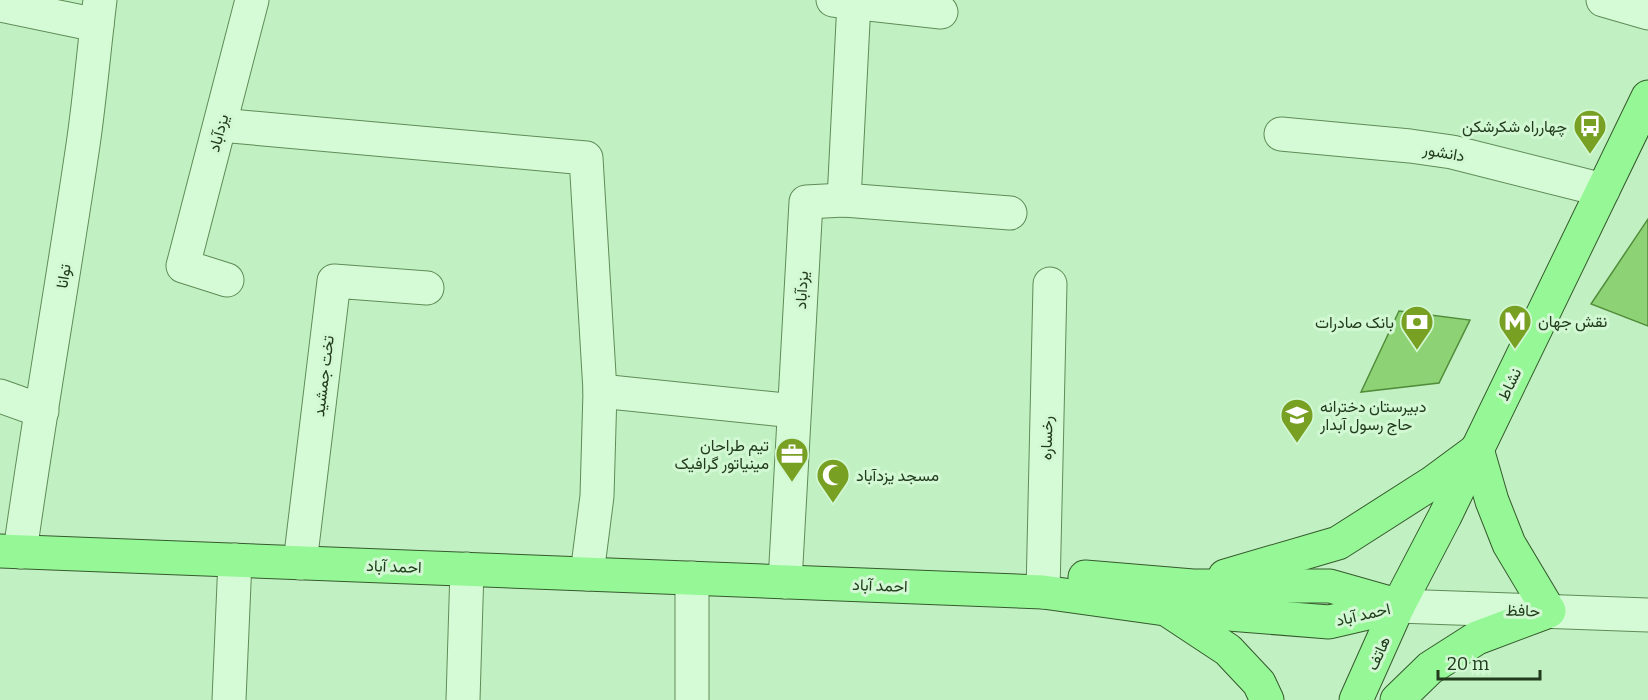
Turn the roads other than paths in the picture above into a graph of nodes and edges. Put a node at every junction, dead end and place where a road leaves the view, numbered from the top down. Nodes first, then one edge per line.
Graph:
1 (252, 0) edge
2 (1603, 0) edge
3 (843, 1) edge
4 (0, 5) edge
5 (941, 12) dead end
6 (98, 13) edge
7 (1648, 13) edge
8 (1648, 97) edge
9 (220, 126) junction
10 (1281, 134) dead end
11 (1603, 189) junction
12 (844, 200) junction
13 (1010, 213) dead end
14 (227, 280) dead end
15 (1050, 284) dead end
16 (427, 288) dead end
17 (600, 391) junction
18 (0, 396) edge
19 (42, 411) junction
20 (794, 411) junction
21 (1478, 449) junction
22 (10, 543) edge
23 (302, 554) junction
24 (235, 560) junction
25 (589, 563) junction
26 (467, 569) junction
27 (786, 571) junction
28 (692, 578) junction
29 (1043, 582) junction
30 (1193, 586) junction
31 (1398, 606) junction
32 (1165, 609) junction
33 (1549, 611) junction
34 (1648, 615) edge
35 (229, 700) edge
36 (462, 700) edge
37 (692, 700) edge
38 (1267, 700) edge
39 (1356, 700) edge
40 (1397, 700) edge

1 - 9 street, یزدآباد
2 - 7 street
3 - 5 street
3 - 12 street
4 - 6 street
6 - 19 street, توانا
8 - 11 main road, نشاط
9 - 14 street, یزدآباد
9 - 17 street
10 - 11 street, دانشور
11 - 21 main road, نشاط
12 - 13 street, یزدآباد
12 - 20 street, یزدآباد
15 - 29 street, رخساره
16 - 23 street, تخت جمشید
17 - 20 street
17 - 25 street
18 - 19 street
19 - 22 street, توانا
20 - 27 street, یزدآباد
21 - 30 main road
21 - 31 main road, نشاط
21 - 33 main road
22 - 23 main road, احمد آباد
22 - 24 main road, احمد آباد
23 - 24 main road, احمد آباد
23 - 25 main road, احمد آباد
23 - 26 main road, احمد آباد
24 - 35 street
25 - 26 main road, احمد آباد
25 - 27 main road, احمد آباد
25 - 28 main road, احمد آباد
26 - 36 street
27 - 28 main road, احمد آباد
27 - 29 main road, احمد آباد
28 - 37 street
29 - 30 main road, احمد آباد
29 - 32 main road, احمد آباد
30 - 31 main road, احمد آباد
31 - 32 main road, احمد آباد
31 - 33 street, حافظ
31 - 39 main road, هاتف
32 - 38 main road
33 - 34 street, حافظ
33 - 40 main road

